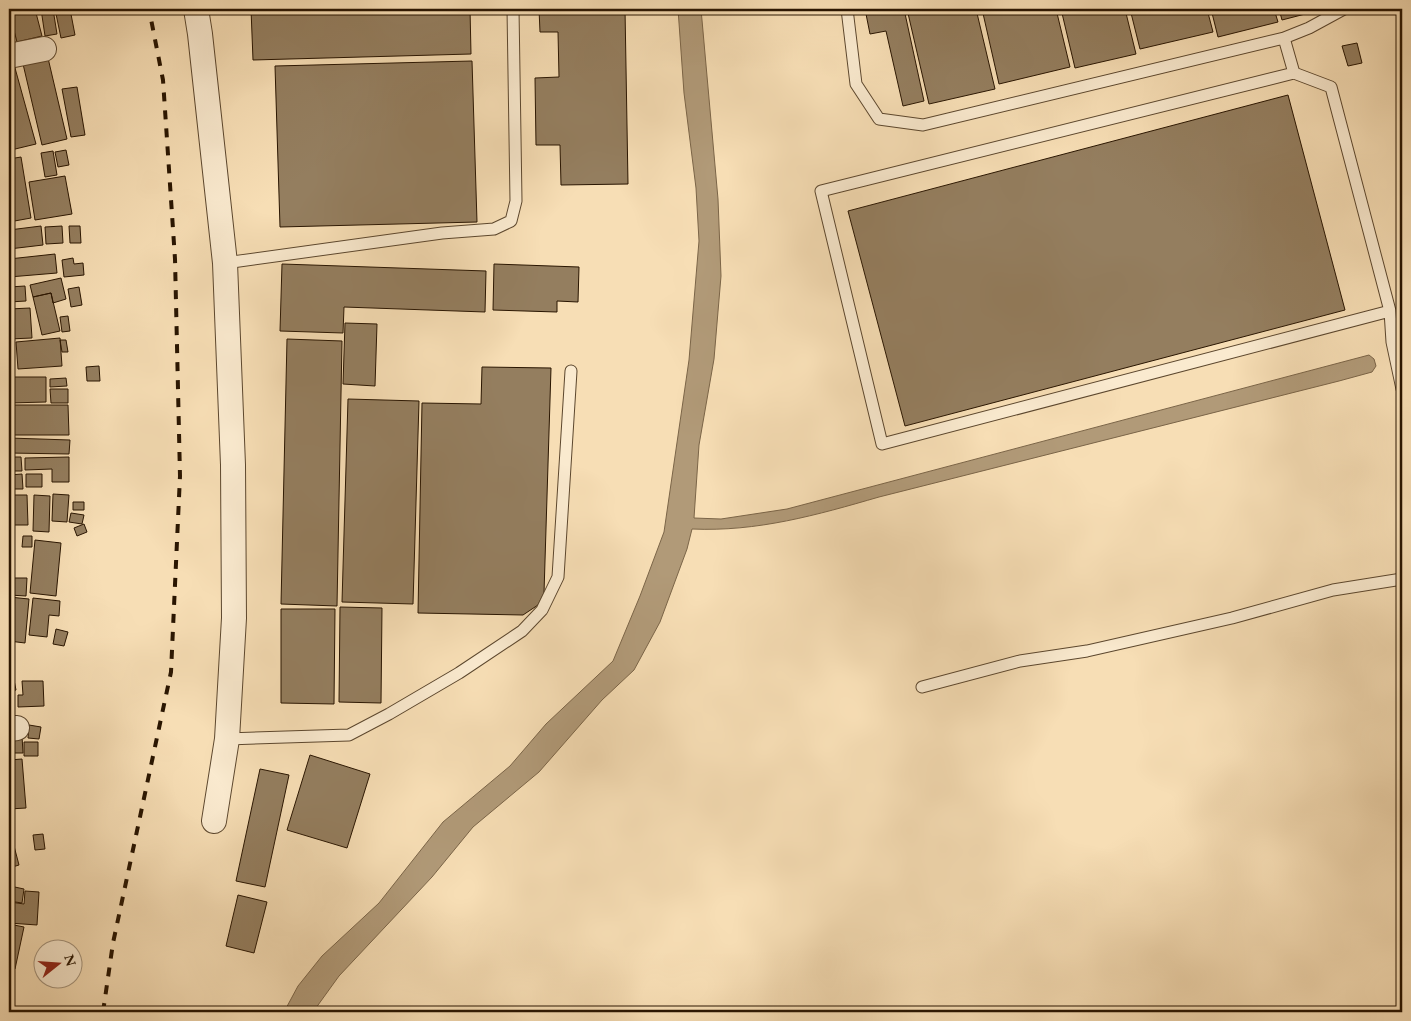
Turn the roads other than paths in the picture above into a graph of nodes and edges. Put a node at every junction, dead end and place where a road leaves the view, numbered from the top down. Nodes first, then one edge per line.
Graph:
1 (196, 9) edge
2 (513, 9) edge
3 (847, 9) edge
4 (1344, 9) edge
5 (1332, 12) edge
6 (1284, 38) junction
7 (44, 49) dead end
8 (9, 56) edge
9 (1294, 73) junction
10 (225, 263) junction
11 (1390, 311) junction
12 (571, 371) dead end
13 (1402, 389) edge
14 (1402, 578) edge
15 (922, 687) dead end
16 (227, 739) junction
17 (214, 821) dead end

1 - 10 street
2 - 10 lane
3 - 6 lane
4 - 5 lane
5 - 6 lane
6 - 9 lane
7 - 8 street
9 - 11 lane
9 - 11 lane
10 - 16 street
11 - 13 lane
12 - 16 lane
14 - 15 lane
16 - 17 street

